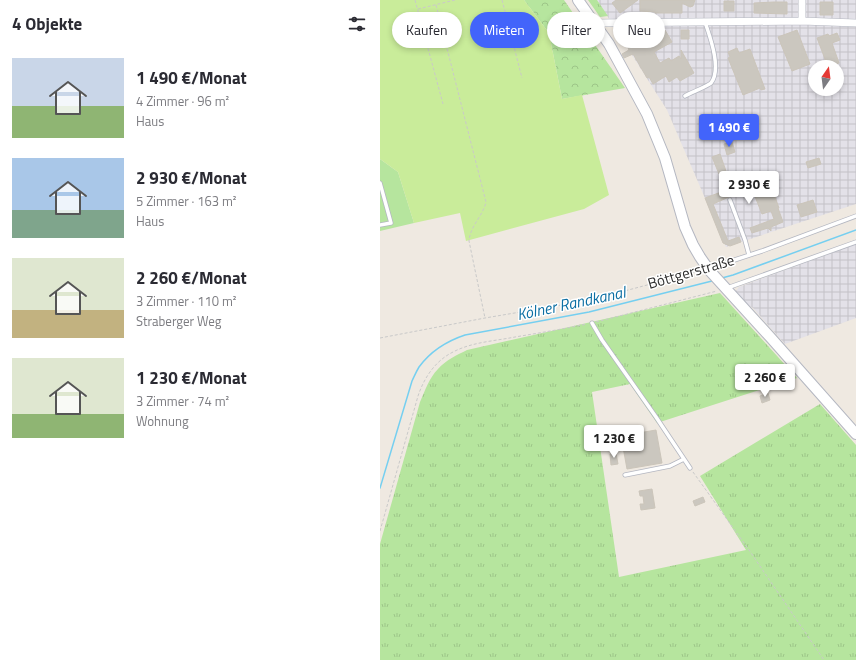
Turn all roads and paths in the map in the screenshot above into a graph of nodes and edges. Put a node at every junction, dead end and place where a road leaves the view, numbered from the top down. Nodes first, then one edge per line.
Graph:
1 (415, 0) edge
2 (455, 0) edge
3 (502, 0) edge
4 (578, 0) edge
5 (802, 0) edge
6 (436, 5) junction
7 (418, 10) junction
8 (587, 12) edge
9 (802, 21) junction
10 (705, 22) junction
11 (605, 23) edge
12 (856, 23) edge
13 (605, 38) edge
14 (522, 78) dead end
15 (685, 96) dead end
16 (443, 104) dead end
17 (380, 183) edge
18 (730, 200) dead end
19 (856, 216) edge
20 (380, 226) edge
21 (856, 242) edge
22 (749, 255) junction
23 (708, 269) junction
24 (725, 287) junction
25 (485, 318) junction
26 (592, 323) junction
27 (380, 338) edge
28 (856, 434) edge
29 (684, 459) junction
30 (690, 468) joint
31 (625, 475) dead end
32 (380, 531) edge
33 (824, 660) edge

1 - 7 path
2 - 6 path
3 - 14 path
4 - 8 main road
5 - 9 street
6 - 7 path
6 - 25 path
7 - 16 path
9 - 10 street
9 - 12 street
10 - 11 street
10 - 15 lane
13 - 23 main road
17 - 20 lane
18 - 22 lane
19 - 22 lane, Böttgerstraße
21 - 24 lane
22 - 23 lane, Böttgerstraße
23 - 24 main road
23 - 25 path, Böttgerstraße
24 - 26 path
24 - 28 main road
25 - 27 path, Böttgerstraße
26 - 29 lane
26 - 32 path
29 - 30 lane
29 - 31 lane
30 - 33 path

